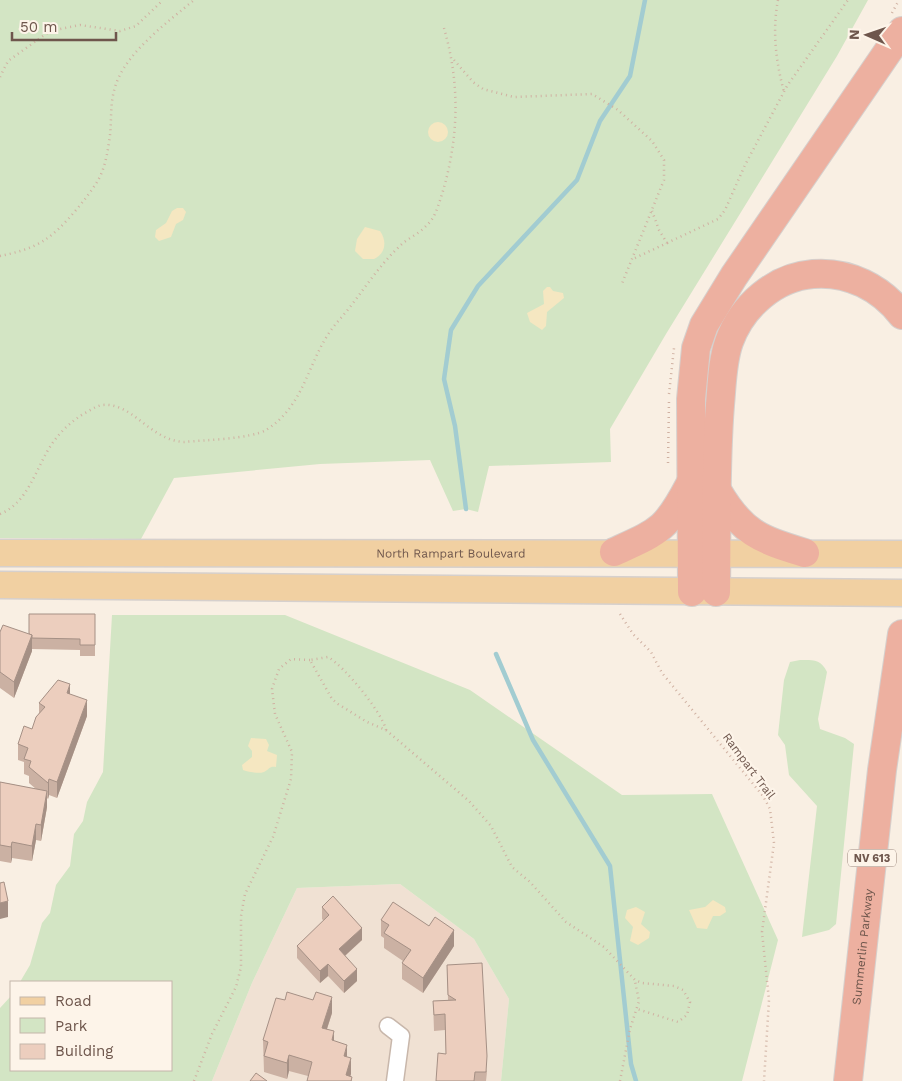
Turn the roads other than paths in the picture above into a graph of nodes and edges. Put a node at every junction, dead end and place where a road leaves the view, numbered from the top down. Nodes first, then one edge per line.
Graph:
1 (902, 31) edge
2 (902, 315) edge
3 (690, 483) junction
4 (717, 490) junction
5 (614, 552) junction
6 (704, 552) junction
7 (0, 553) edge
8 (805, 553) junction
9 (902, 554) edge
10 (0, 585) edge
11 (704, 592) junction
12 (902, 593) edge
13 (902, 636) edge
14 (388, 1026) dead end
15 (395, 1081) edge
16 (848, 1081) edge

1 - 3 highway
2 - 4 highway
3 - 5 highway
3 - 6 highway
4 - 6 highway
4 - 8 highway
5 - 6 main road, North Rampart Boulevard
5 - 7 main road, North Rampart Boulevard
6 - 8 main road, North Rampart Boulevard
6 - 11 highway
8 - 9 main road, North Rampart Boulevard
10 - 11 main road
11 - 12 main road
13 - 16 highway, Summerlin Parkway / NV 613
14 - 15 street

